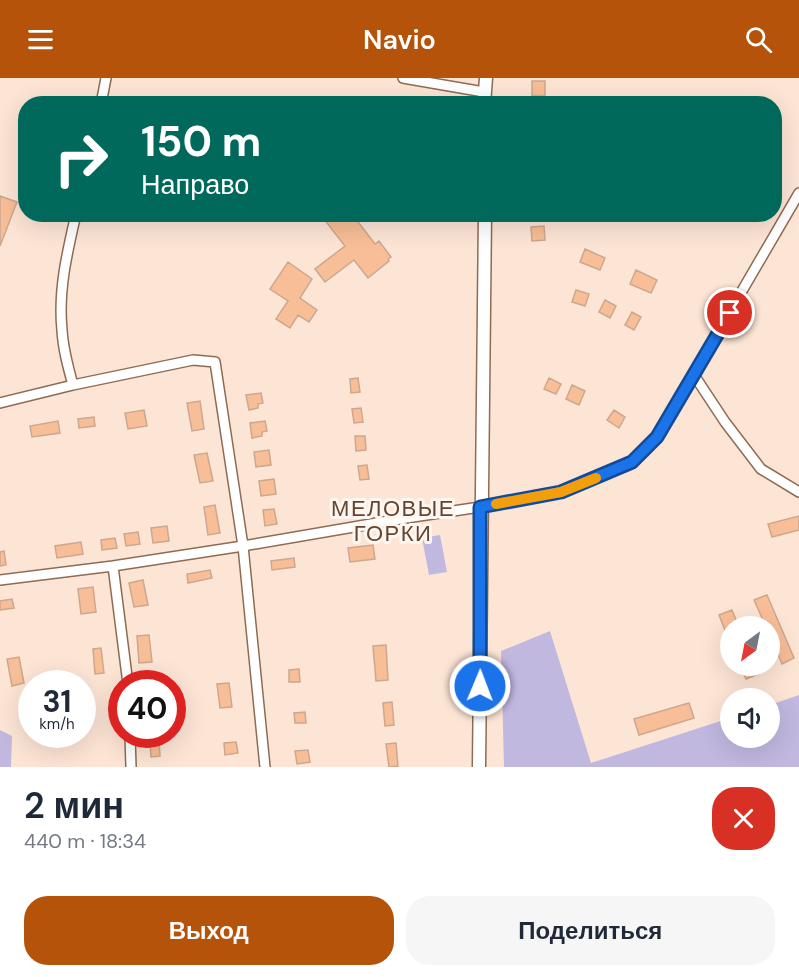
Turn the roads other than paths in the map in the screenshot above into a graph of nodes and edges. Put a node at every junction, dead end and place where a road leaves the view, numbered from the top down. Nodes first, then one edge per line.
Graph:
1 (106, 78) edge
2 (402, 78) edge
3 (486, 78) edge
4 (102, 96) edge
5 (476, 96) edge
6 (484, 96) edge
7 (799, 193) edge
8 (74, 222) edge
9 (485, 222) edge
10 (694, 375) junction
11 (73, 385) junction
12 (0, 403) edge
13 (799, 492) edge
14 (480, 507) junction
15 (243, 546) junction
16 (113, 566) junction
17 (0, 580) edge
18 (126, 670) edge
19 (130, 748) edge
20 (131, 767) edge
21 (265, 767) edge
22 (479, 767) edge

1 - 4 street
2 - 5 street
3 - 6 street
7 - 10 street
8 - 11 street
9 - 14 street
10 - 13 street
10 - 14 street
11 - 12 street
11 - 15 street
14 - 15 street
14 - 22 street
15 - 16 street
15 - 21 street
16 - 17 street
16 - 18 street
19 - 20 street

